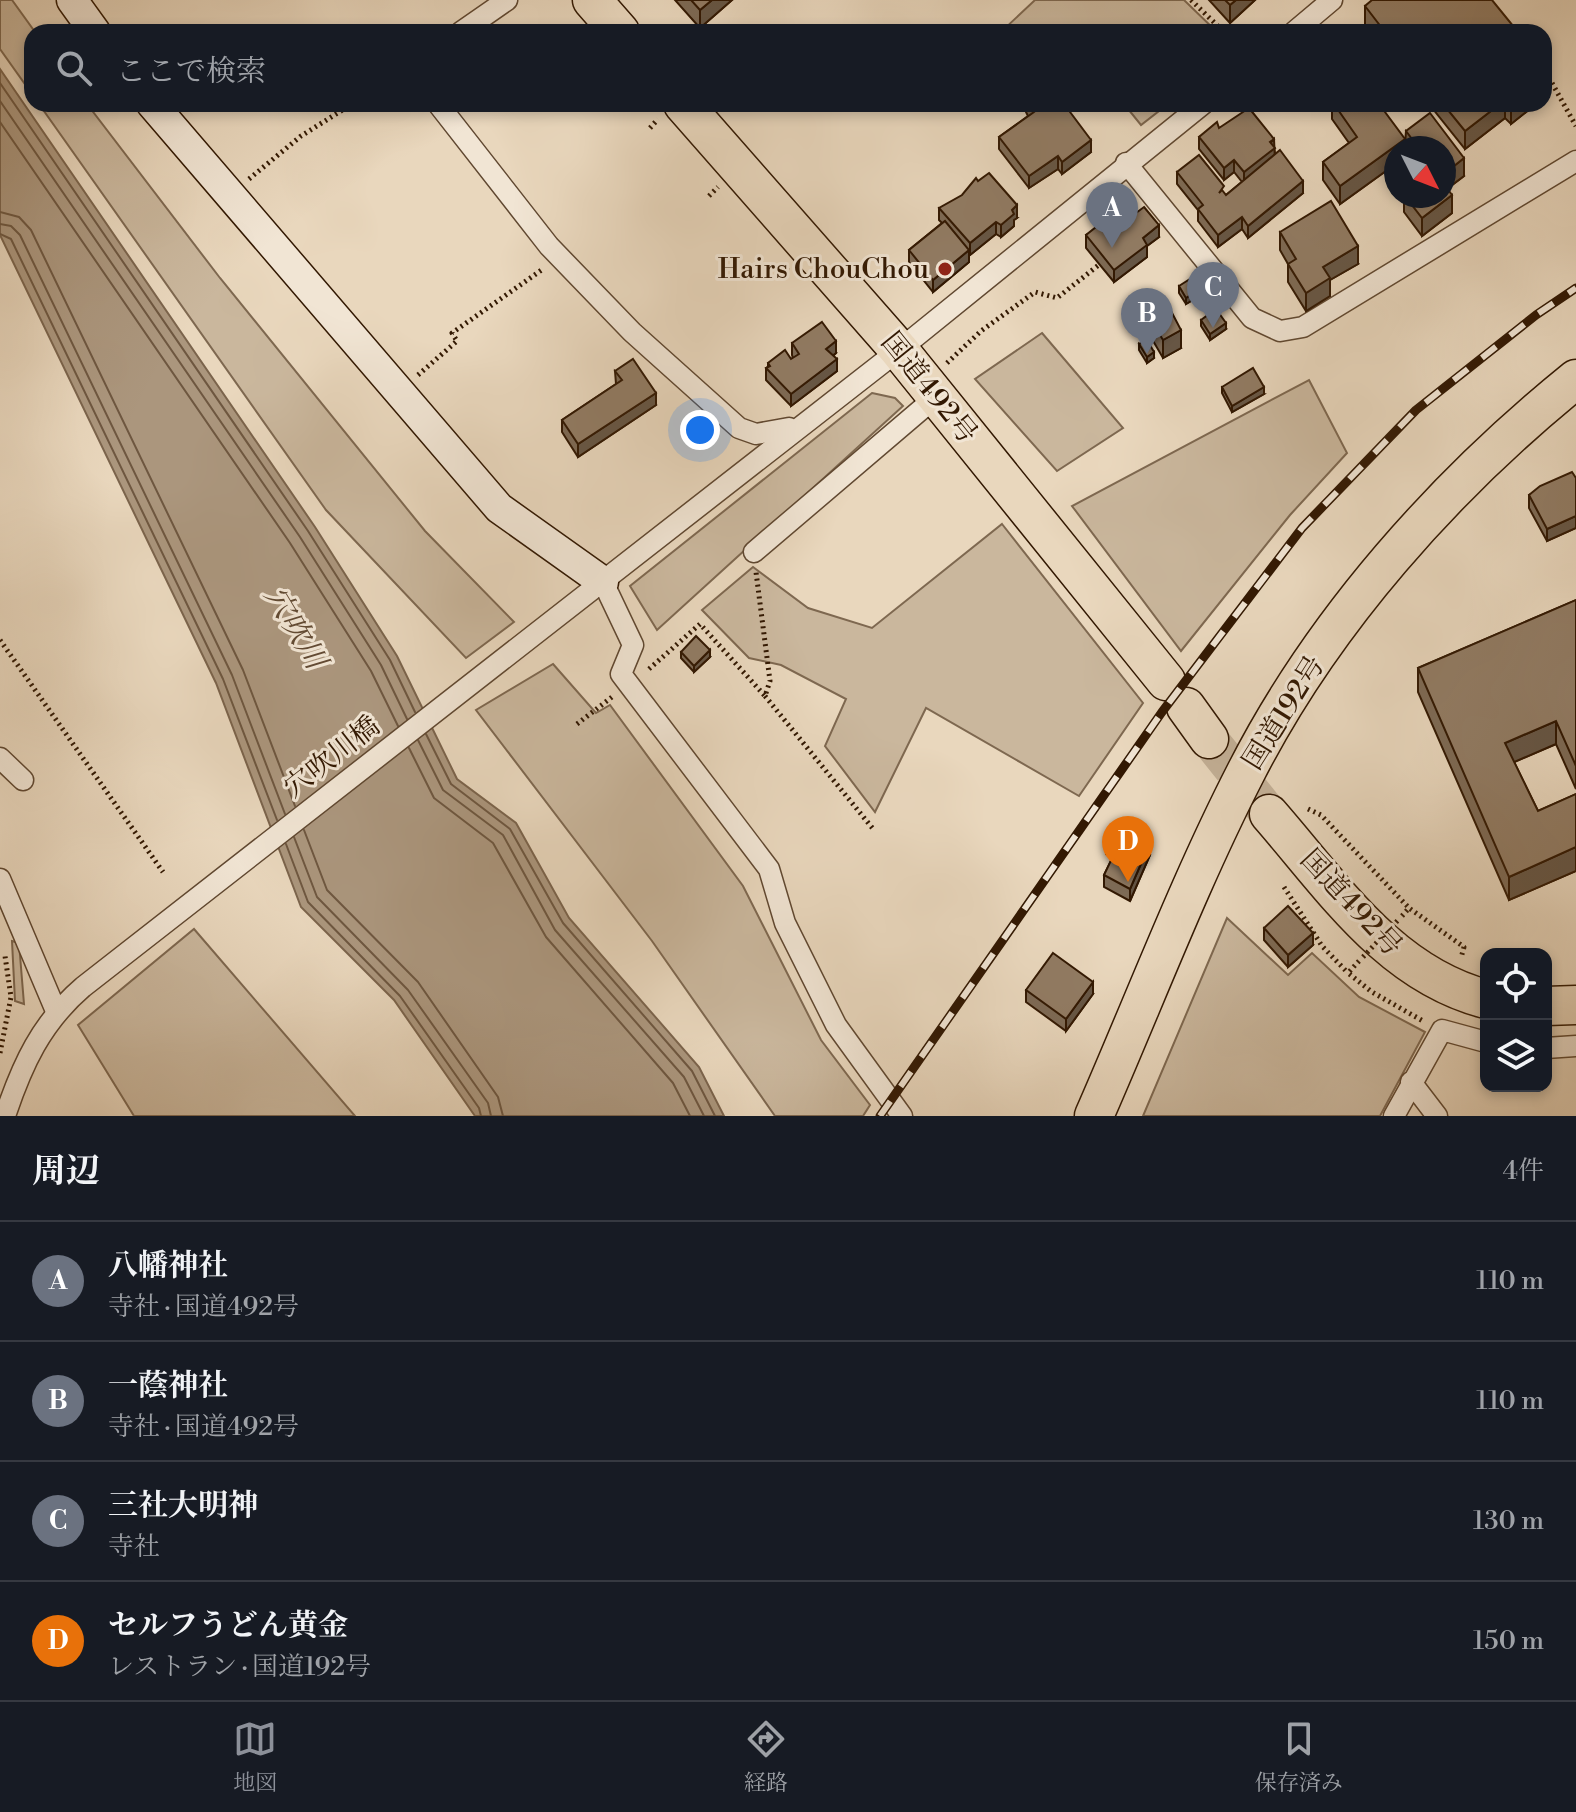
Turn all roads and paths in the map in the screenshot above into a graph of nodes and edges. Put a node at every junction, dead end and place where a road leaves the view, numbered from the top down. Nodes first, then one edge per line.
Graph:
1 (72, 0) edge
2 (507, 0) edge
3 (592, 0) edge
4 (1191, 0) edge
5 (1332, 0) edge
6 (89, 24) edge
7 (472, 24) edge
8 (613, 24) edge
9 (1216, 24) edge
10 (1304, 24) edge
11 (1552, 83) dead end
12 (159, 112) edge
13 (339, 112) edge
14 (444, 112) edge
15 (690, 112) edge
16 (1193, 112) edge
17 (1576, 126) edge
18 (1576, 161) edge
19 (1126, 163) junction
20 (230, 195) junction
21 (558, 256) junction
22 (1100, 264) edge
23 (899, 350) junction
24 (1576, 379) edge
25 (940, 382) junction
26 (399, 391) junction
27 (797, 427) junction
28 (754, 552) joint
29 (603, 582) junction
30 (0, 640) edge
31 (663, 658) dead end
32 (765, 696) junction
33 (609, 699) dead end
34 (577, 724) dead end
35 (1209, 739) tunnel mouth
36 (0, 758) edge
37 (23, 780) dead end
38 (1285, 809) joint
39 (874, 830) dead end
40 (163, 872) dead end
41 (0, 879) edge
42 (1284, 887) dead end
43 (1409, 908) junction
44 (3, 941) dead end
45 (1348, 973) junction
46 (1480, 982) edge
47 (1576, 1005) edge
48 (1552, 1006) edge
49 (56, 1011) junction
50 (1442, 1030) junction
51 (1480, 1040) edge
52 (1576, 1046) edge
53 (1552, 1048) edge
54 (0, 1053) edge
55 (1411, 1082) junction
56 (5, 1116) edge
57 (902, 1116) edge
58 (1094, 1116) edge
59 (1394, 1116) edge
60 (1437, 1116) edge

1 - 6 street
2 - 7 street
3 - 8 highway
4 - 9 path
5 - 10 street
11 - 17 path
12 - 20 street
13 - 20 path
14 - 21 street
15 - 23 highway, 国道492号
16 - 19 street, 穴吹川橋
18 - 19 street
19 - 23 street, 穴吹川橋
20 - 26 street
21 - 26 path
21 - 27 street
22 - 25 path
23 - 25 highway, 国道492号
23 - 27 street, 穴吹川橋
24 - 58 highway, 国道192号
25 - 28 street
25 - 35 highway, 国道492号
26 - 29 street
27 - 29 street, 穴吹川橋
28 - 32 path
29 - 49 street, 穴吹川橋
29 - 57 street
30 - 40 path
31 - 32 path
32 - 39 path
33 - 34 path
36 - 37 street
38 - 43 path
38 - 46 highway, 国道492号
41 - 49 street
42 - 45 path
43 - 45 path, bridge
43 - 46 path
44 - 54 path
45 - 50 path
47 - 48 highway
49 - 56 street, 穴吹川橋
50 - 51 street
50 - 55 street
52 - 53 street
55 - 59 street
55 - 60 street

